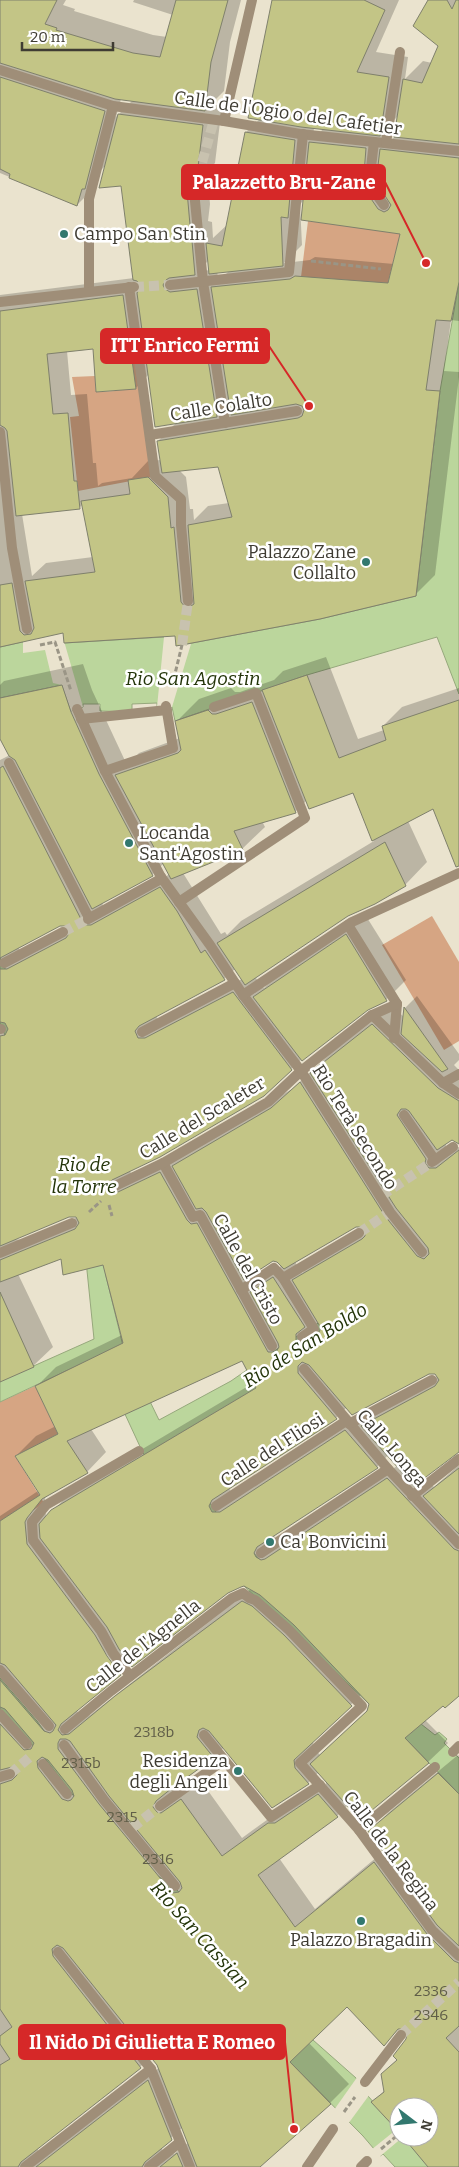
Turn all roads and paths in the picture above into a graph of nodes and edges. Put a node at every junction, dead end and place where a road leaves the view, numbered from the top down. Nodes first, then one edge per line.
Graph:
1 (252, 0) edge
2 (400, 52) dead end
3 (0, 70) edge
4 (113, 106) junction
5 (224, 121) junction
6 (303, 134) junction
7 (374, 142) junction
8 (386, 143) junction
9 (459, 150) edge
10 (194, 191) tunnel mouth
11 (384, 205) dead end
12 (290, 259) junction
13 (381, 269) dead end
14 (203, 282) junction
15 (170, 285) tunnel mouth
16 (89, 291) junction
17 (0, 302) edge
18 (297, 411) dead end
19 (225, 423) junction
20 (0, 432) edge
21 (150, 435) junction
22 (1, 452) edge
23 (188, 601) tunnel mouth
24 (27, 629) joint
25 (182, 645) tunnel mouth
26 (63, 668) dead end
27 (214, 707) dead end
28 (167, 708) junction
29 (77, 709) dead end
30 (82, 719) junction
31 (9, 763) dead end
32 (105, 771) junction
33 (459, 873) edge
34 (161, 877) junction
35 (179, 902) junction
36 (348, 925) junction
37 (63, 932) tunnel mouth
38 (4, 963) dead end
39 (235, 983) junction
40 (243, 995) junction
41 (397, 1004) junction
42 (371, 1016) junction
43 (142, 1032) dead end
44 (394, 1038) junction
45 (301, 1071) junction
46 (459, 1074) edge
47 (443, 1083) junction
48 (459, 1094) edge
49 (404, 1115) dead end
50 (453, 1147) dead end
51 (163, 1163) junction
52 (115, 1186) dead end
53 (72, 1223) dead end
54 (358, 1233) tunnel mouth
55 (422, 1252) dead end
56 (0, 1254) edge
57 (283, 1278) junction
58 (241, 1290) junction
59 (302, 1337) dead end
60 (272, 1346) dead end
61 (304, 1369) dead end
62 (432, 1380) dead end
63 (348, 1423) junction
64 (139, 1451) dead end
65 (459, 1459) edge
66 (388, 1470) junction
67 (412, 1496) junction
68 (216, 1506) dead end
69 (459, 1544) edge
70 (261, 1554) dead end
71 (0, 1670) edge
72 (130, 1676) junction
73 (0, 1714) edge
74 (48, 1726) dead end
75 (65, 1729) dead end
76 (204, 1735) dead end
77 (26, 1744) dead end
78 (64, 1745) dead end
79 (224, 1760) junction
80 (300, 1763) joint
81 (43, 1764) dead end
82 (435, 1767) dead end
83 (320, 1785) junction
84 (67, 1794) dead end
85 (160, 1806) tunnel mouth
86 (358, 1830) junction
87 (176, 1886) dead end
88 (58, 1952) dead end
89 (459, 1956) edge
90 (401, 2035) tunnel mouth
91 (151, 2069) junction
92 (365, 2082) dead end
93 (355, 2097) dead end
94 (342, 2115) dead end
95 (333, 2129) dead end
96 (389, 2142) edge
97 (179, 2143) junction
98 (376, 2153) dead end
99 (25, 2167) edge
100 (149, 2167) edge
101 (190, 2167) edge
102 (307, 2167) edge

1 - 5 street
2 - 8 street
3 - 4 street, Calle de l'Ogio o del Cafetier
4 - 5 street, Calle de l'Ogio o del Cafetier
4 - 16 street
5 - 6 street, Calle de l'Ogio o del Cafetier
6 - 7 street, Calle de l'Ogio o del Cafetier
6 - 12 street
7 - 8 street, Calle de l'Ogio o del Cafetier
7 - 11 street
8 - 9 street, Calle de l'Ogio o del Cafetier
10 - 14 street
12 - 13 path
12 - 14 street
14 - 15 street
14 - 19 street
16 - 17 street
16 - 21 street
18 - 19 street, Calle Colalto
19 - 21 street, Calle Colalto
20 - 22 street
21 - 23 street
22 - 24 street
24 - 26 path
25 - 28 path
27 - 35 street
28 - 30 street
28 - 32 street
29 - 30 street, Rio Terà Secondo
30 - 32 street, Rio Terà Secondo
31 - 34 street
32 - 34 street, Rio Terà Secondo
33 - 36 street
34 - 35 street, Rio Terà Secondo
35 - 39 street, Rio Terà Secondo
36 - 40 street
36 - 41 street
37 - 38 street
39 - 40 street, Rio Terà Secondo
39 - 43 street
40 - 45 street, Rio Terà Secondo
41 - 42 street, Calle del Scaleter
41 - 44 street
42 - 44 street
42 - 45 street, Calle del Scaleter
44 - 47 street
45 - 51 street, Calle del Scaleter
45 - 55 street, Rio Terà Secondo
46 - 47 street
47 - 48 street
49 - 50 street
51 - 52 street, Calle del Scaleter
51 - 58 street, Calle del Cristo
53 - 56 street
54 - 57 street
57 - 58 street
57 - 59 street
58 - 60 street, Calle del Cristo
61 - 63 street, Calle Longa
62 - 63 street, Calle del Fliosi
63 - 66 street, Calle Longa
63 - 68 street, Calle del Fliosi
64 - 72 street
65 - 67 street
66 - 67 street, Calle Longa
66 - 70 street
67 - 69 street, Calle Longa
71 - 74 street
72 - 75 street, Calle de l'Agnella
72 - 80 street, Calle de l'Agnella
73 - 77 street
76 - 79 street
78 - 87 street
79 - 83 street
79 - 85 street
80 - 83 street, Calle de la Regina
81 - 84 street
82 - 86 street
83 - 86 street, Calle de la Regina
86 - 89 street, Calle de la Regina
88 - 91 street
90 - 92 street
91 - 97 street
91 - 99 street
93 - 94 path
95 - 102 street
96 - 98 path
97 - 100 street
97 - 101 street

